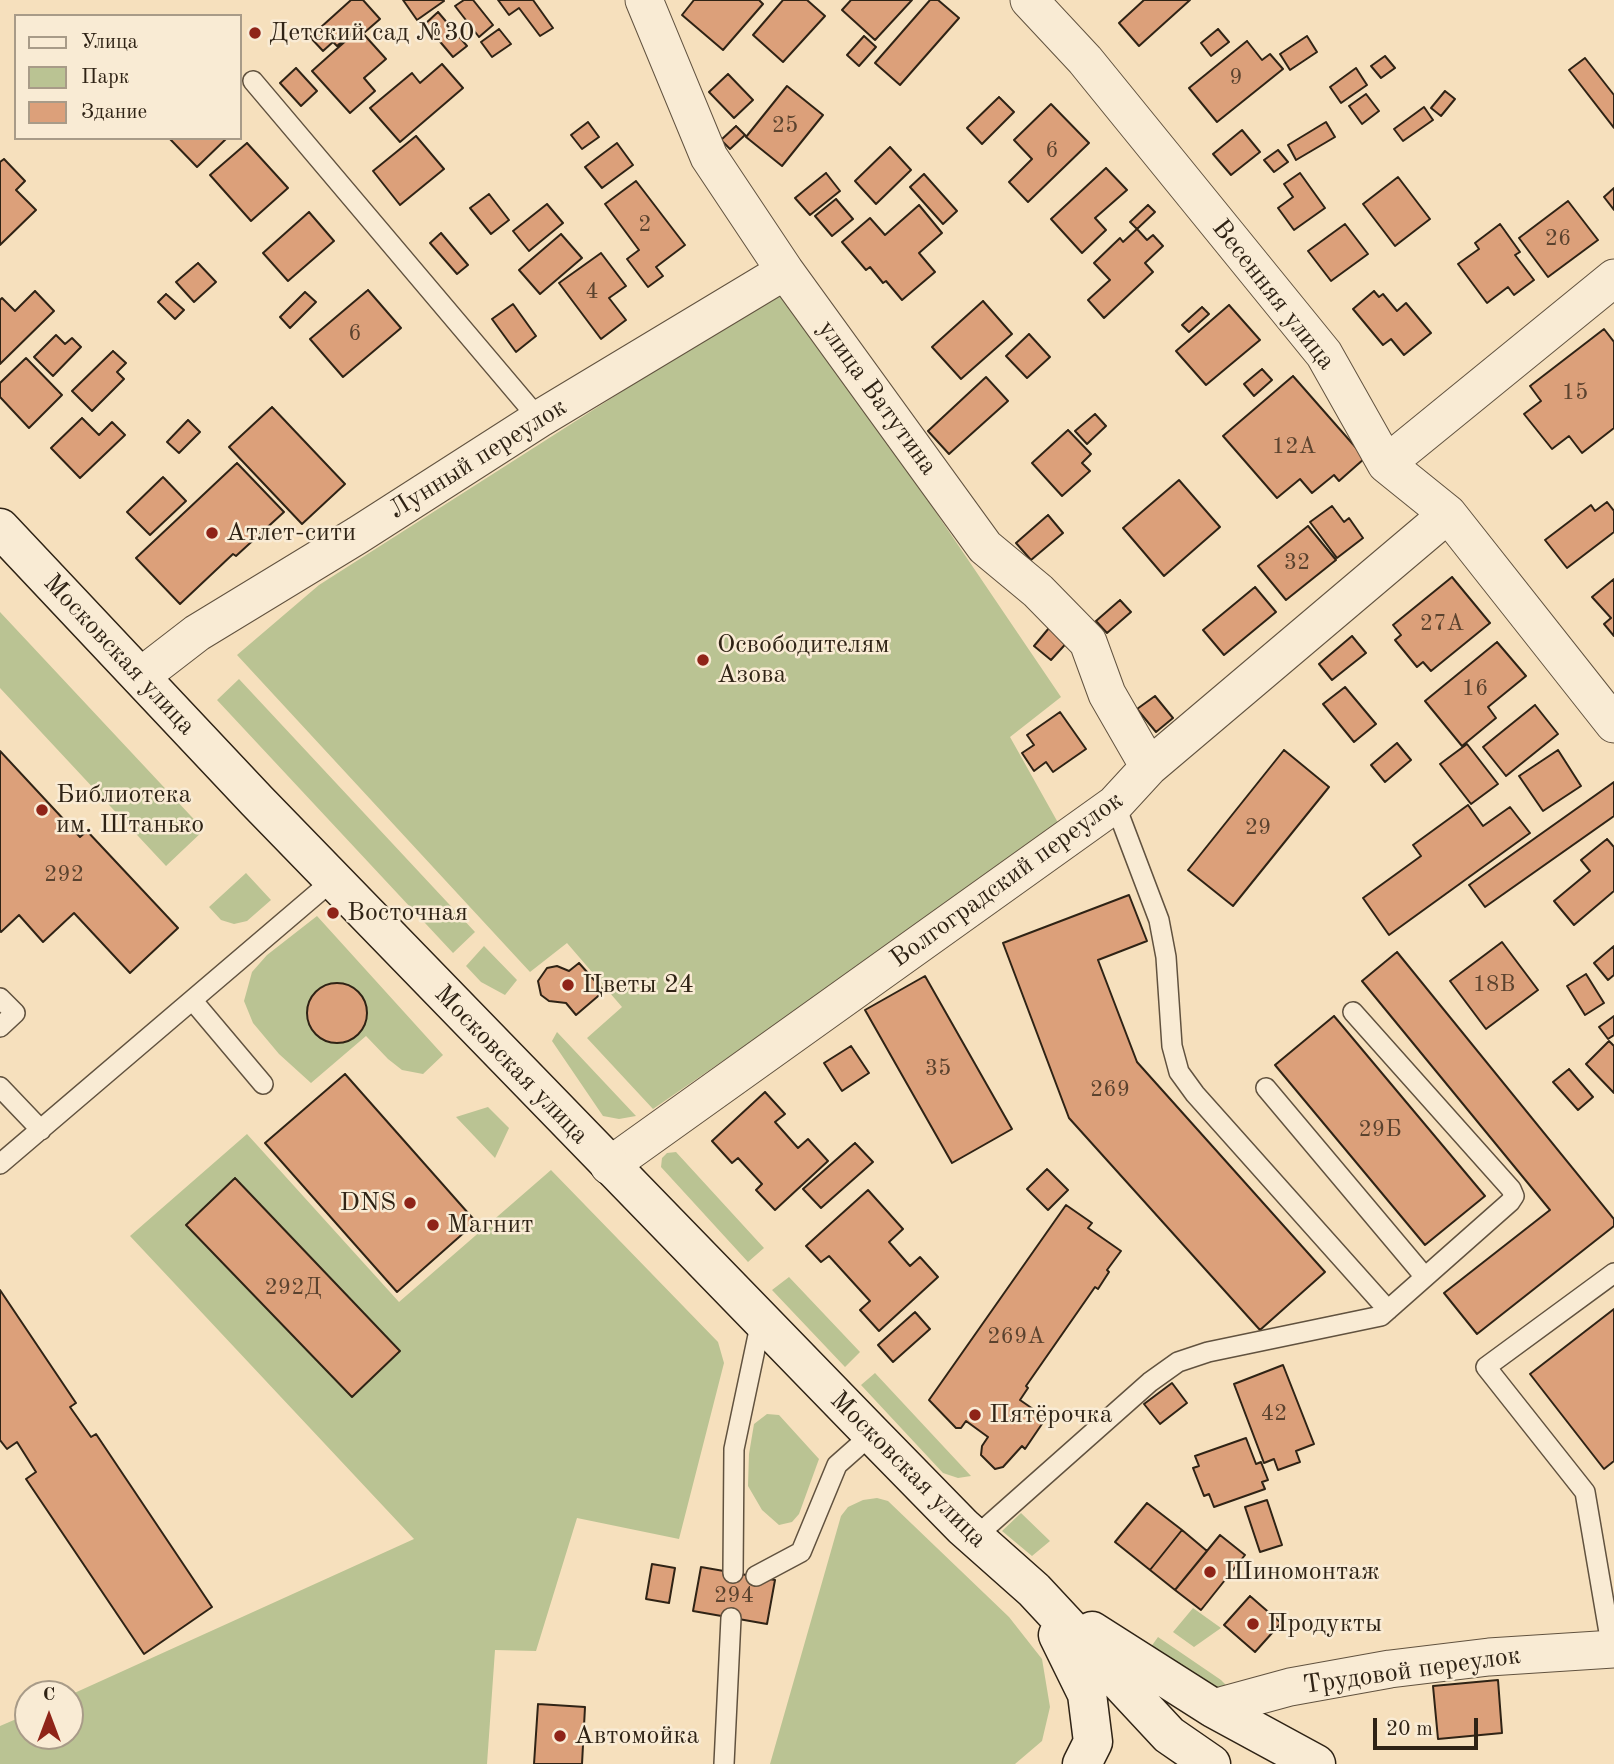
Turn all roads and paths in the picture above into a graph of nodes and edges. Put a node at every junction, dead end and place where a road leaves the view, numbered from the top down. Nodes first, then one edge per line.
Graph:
1 (644, 0) edge
2 (1029, 0) edge
3 (253, 81) dead end
4 (785, 271) junction
5 (1614, 278) edge
6 (539, 419) junction
7 (1386, 464) junction
8 (1448, 514) junction
9 (0, 528) edge
10 (140, 677) junction
11 (1614, 724) edge
12 (1149, 767) junction
13 (1115, 804) junction
14 (333, 880) junction
15 (0, 998) edge
16 (193, 1001) junction
17 (1353, 1012) dead end
18 (0, 1027) edge
19 (263, 1084) dead end
20 (0, 1087) edge
21 (1266, 1088) dead end
22 (41, 1130) junction
23 (0, 1164) edge
24 (609, 1166) junction
25 (1614, 1273) edge
26 (1425, 1277) junction
27 (1388, 1310) junction
28 (761, 1321) junction
29 (872, 1434) junction
30 (974, 1538) junction
31 (733, 1573) dead end
32 (756, 1576) dead end
33 (1034, 1590) junction
34 (731, 1618) dead end
35 (1613, 1650) edge
36 (1213, 1708) junction
37 (724, 1764) edge
38 (1082, 1764) edge
39 (1211, 1764) edge
40 (1316, 1764) edge

1 - 4 street, улица Ватутина
2 - 7 street, Весенняя улица
3 - 6 lane
4 - 6 street, Лунный переулок
4 - 12 street, улица Ватутина
5 - 7 street
6 - 10 street, Лунный переулок
7 - 8 street, Весенняя улица
8 - 11 street, Весенняя улица
8 - 12 street, Волгоградский переулок
9 - 10 main road, Московская улица
10 - 14 main road, Московская улица
12 - 13 street, Волгоградский переулок
13 - 24 street, Волгоградский переулок
13 - 27 lane
14 - 16 lane
14 - 24 main road, Московская улица
15 - 18 lane
16 - 19 lane
16 - 22 lane
17 - 26 lane
20 - 22 lane
21 - 26 lane
22 - 23 lane
24 - 28 main road, Московская улица
25 - 35 lane
26 - 27 lane
27 - 30 lane
28 - 29 main road, Московская улица
28 - 31 lane
29 - 30 main road, Московская улица
29 - 32 lane
30 - 33 main road, Московская улица
33 - 36 main road, Московская улица
33 - 38 main road
33 - 39 main road, Московская улица
34 - 37 lane
35 - 36 street, Трудовой переулок
36 - 40 main road, Московская улица

